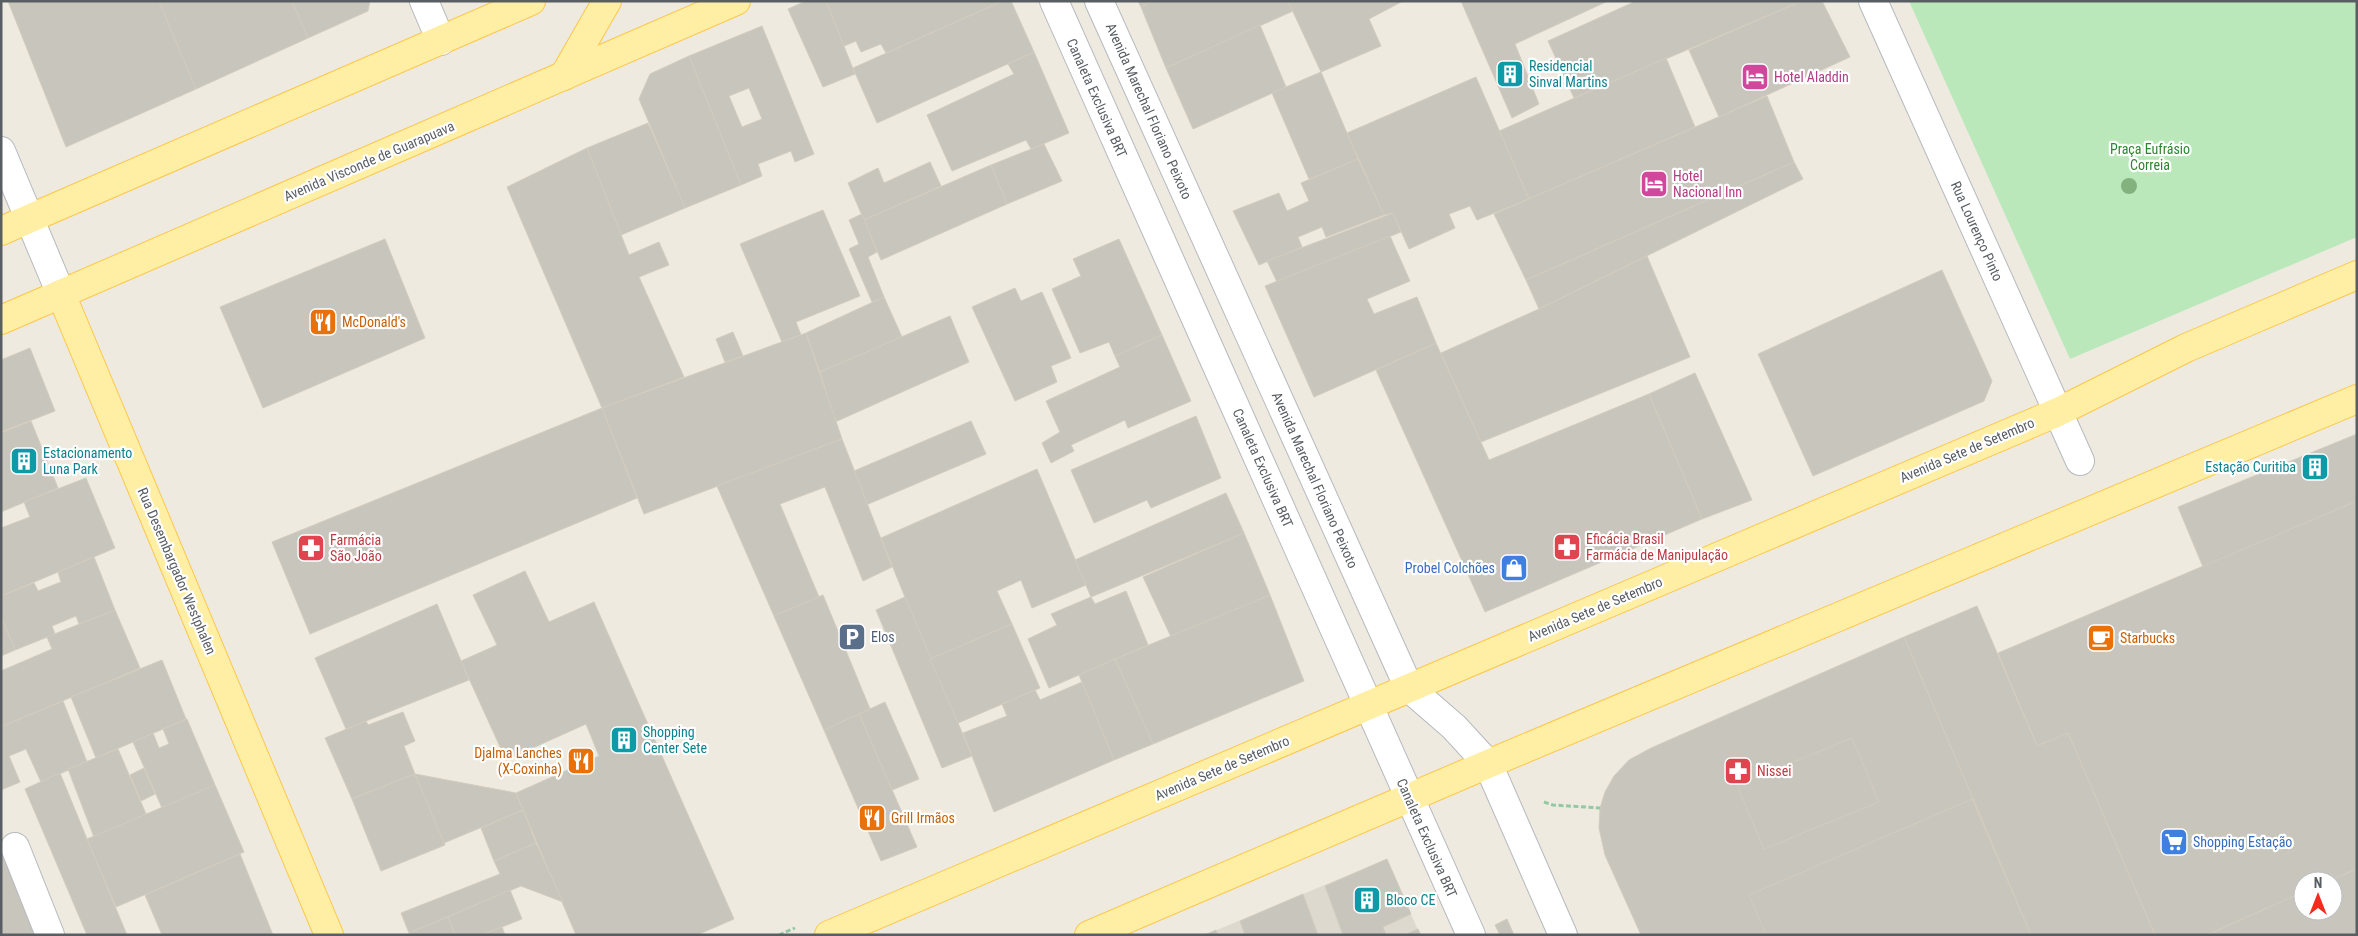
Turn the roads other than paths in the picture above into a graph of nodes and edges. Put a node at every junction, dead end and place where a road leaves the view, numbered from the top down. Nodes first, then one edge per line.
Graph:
1 (424, 1) edge
2 (531, 1) edge
3 (607, 1) edge
4 (736, 1) edge
5 (1054, 1) edge
6 (1099, 1) edge
7 (1873, 1) edge
8 (441, 40) junction
9 (564, 76) junction
10 (1, 151) edge
11 (30, 219) junction
12 (1, 231) edge
13 (2357, 275) edge
14 (61, 294) junction
15 (1, 320) edge
16 (2357, 399) edge
17 (2058, 412) junction
18 (2080, 461) dead end
19 (1409, 688) junction
20 (1369, 705) junction
21 (1488, 764) junction
22 (1409, 798) junction
23 (15, 847) dead end
24 (50, 935) edge
25 (329, 935) edge
26 (829, 935) edge
27 (1088, 935) edge
28 (1471, 935) edge
29 (1563, 935) edge

1 - 8 street
2 - 8 main road
3 - 9 main road
4 - 9 main road, Avenida Visconde de Guarapuava
5 - 20 street, Canaleta Exclusiva BRT
6 - 19 street, Avenida Marechal Floriano Peixoto
7 - 17 street, Rua Lourenço Pinto
8 - 11 main road
9 - 14 main road, Avenida Visconde de Guarapuava
10 - 11 street, Rua Desembargador Westphalen
11 - 12 main road
11 - 14 street, Rua Desembargador Westphalen
13 - 17 main road, Avenida Sete de Setembro
14 - 15 main road, Avenida Visconde de Guarapuava
14 - 25 main road, Rua Desembargador Westphalen
16 - 21 main road
17 - 18 street, Rua Lourenço Pinto
17 - 19 main road, Avenida Sete de Setembro
19 - 20 main road, Avenida Sete de Setembro
19 - 21 street, Avenida Marechal Floriano Peixoto
20 - 22 street, Canaleta Exclusiva BRT
20 - 26 main road, Avenida Sete de Setembro
21 - 22 main road
21 - 29 street, Avenida Marechal Floriano Peixoto
22 - 27 main road
22 - 28 street, Canaleta Exclusiva BRT
23 - 24 street

